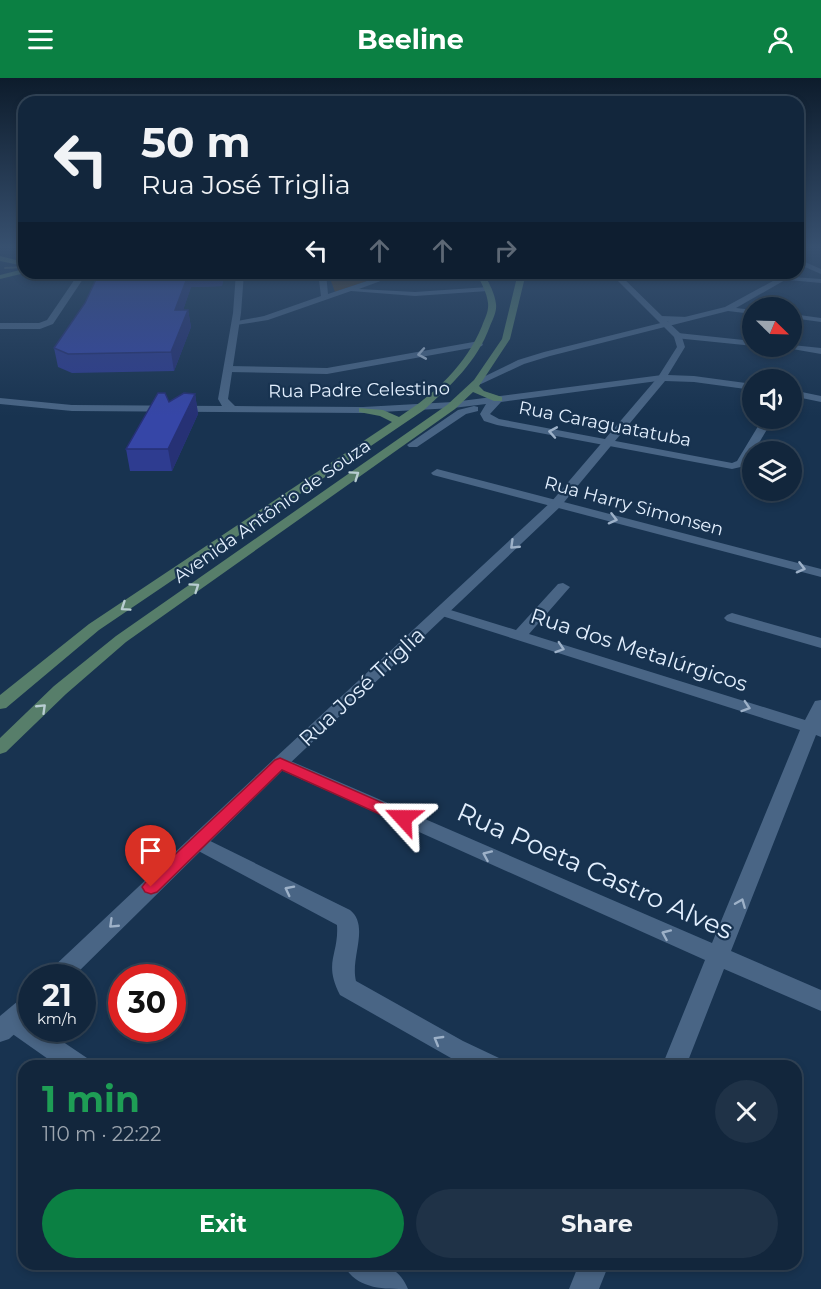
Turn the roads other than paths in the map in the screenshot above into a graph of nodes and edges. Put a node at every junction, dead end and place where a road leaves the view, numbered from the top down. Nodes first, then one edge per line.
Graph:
1 (63, 303) edge
2 (238, 303) edge
3 (311, 303) edge
4 (492, 303) edge
5 (515, 303) edge
6 (645, 303) edge
7 (739, 303) edge
8 (728, 309) junction
9 (742, 311) edge
10 (237, 317) junction
11 (802, 317) edge
12 (821, 320) edge
13 (664, 321) junction
14 (3, 328) edge
15 (678, 336) junction
16 (742, 343) edge
17 (479, 344) junction
18 (802, 349) edge
19 (821, 351) edge
20 (494, 360) junction
21 (520, 362) junction
22 (672, 364) junction
23 (228, 369) junction
24 (662, 378) junction
25 (694, 379) junction
26 (476, 384) junction
27 (742, 386) edge
28 (802, 395) edge
29 (223, 399) junction
30 (498, 399) junction
31 (821, 399) edge
32 (0, 401) edge
33 (453, 405) junction
34 (203, 408) junction
35 (420, 408) junction
36 (233, 409) junction
37 (487, 409) junction
38 (363, 410) junction
39 (632, 415) junction
40 (399, 421) junction
41 (762, 429) edge
42 (596, 440) junction
43 (610, 442) junction
44 (412, 446) dead end
45 (437, 473) dead end
46 (556, 504) junction
47 (821, 573) edge
48 (563, 587) dead end
49 (444, 612) junction
50 (732, 618) dead end
51 (520, 635) junction
52 (821, 644) edge
53 (0, 704) edge
54 (821, 705) edge
55 (815, 729) edge
56 (0, 748) edge
57 (280, 763) junction
58 (198, 842) junction
59 (719, 958) junction
60 (72, 964) edge
61 (821, 1001) edge
62 (7, 1026) edge
63 (67, 1060) edge
64 (477, 1060) edge
65 (676, 1060) edge
66 (366, 1270) edge
67 (592, 1270) edge
68 (393, 1289) edge
69 (584, 1289) edge

1 - 14 street
2 - 10 street
3 - 10 street
4 - 17 main road, Avenida Antônio de Souza
5 - 20 main road, Avenida Antônio de Souza
6 - 13 street
7 - 8 street
8 - 9 street
8 - 13 street
10 - 23 street
11 - 12 street
13 - 15 street
13 - 21 street
15 - 16 street
15 - 22 street
17 -> 23 street
17 - 35 main road, Avenida Antônio de Souza
18 - 19 street
20 - 21 street
20 - 26 main road, Avenida Antônio de Souza
21 - 26 street
22 - 24 street, Rua José Triglia
22 - 25 street
23 - 29 street
24 - 25 street, Rua Padre Celestino
24 - 30 street, Rua Padre Celestino
24 - 39 street, Rua José Triglia
25 - 27 street, Rua Padre Celestino
26 - 30 main road
26 - 33 main road, Avenida Antônio de Souza
28 - 31 street
29 - 34 street
29 - 36 street
30 - 33 street, Rua Padre Celestino
30 - 37 street, Rua Caraguatatuba
32 - 34 street, Rua Padre Celestino
33 - 35 street, Rua Padre Celestino
56 -> 33 main road, Avenida Antônio de Souza
34 - 36 street, Rua Padre Celestino
35 - 38 street, Rua Padre Celestino
35 - 40 main road, Avenida Antônio de Souza
36 - 38 street, Rua Padre Celestino
42 -> 37 street, Rua Caraguatatuba
37 - 44 street
38 - 40 main road
39 - 42 street
39 - 43 street, Rua José Triglia
40 -> 53 main road, Avenida Antônio de Souza
41 - 43 street, Rua Caraguatatuba
42 - 43 street, Rua Caraguatatuba
43 - 46 street, Rua José Triglia
45 - 46 street, Rua Harry Simonsen
46 -> 47 street, Rua Harry Simonsen
46 -> 49 street, Rua José Triglia
48 - 51 street
49 - 51 street, Rua dos Metalúrgicos
49 - 57 street, Rua José Triglia
50 - 52 street
51 -> 55 street, Rua dos Metalúrgicos
54 - 55 street
59 -> 55 street
57 - 58 street, Rua José Triglia
59 -> 57 street, Rua Poeta Castro Alves
58 -> 60 street, Rua José Triglia
64 -> 58 street
59 - 61 street, Rua Poeta Castro Alves
59 - 65 street
62 - 63 street
66 - 68 street
67 - 69 street

